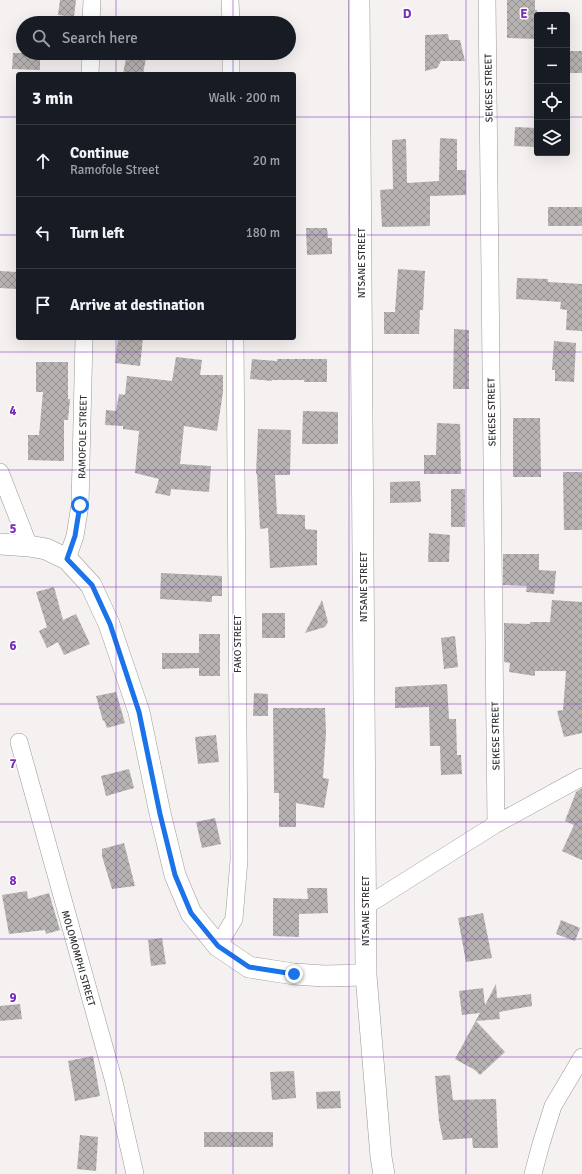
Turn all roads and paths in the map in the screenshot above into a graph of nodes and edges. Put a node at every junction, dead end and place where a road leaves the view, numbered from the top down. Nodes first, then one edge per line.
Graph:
1 (92, 0) edge
2 (230, 0) edge
3 (358, 0) edge
4 (487, 0) edge
5 (92, 16) edge
6 (230, 16) edge
7 (91, 60) edge
8 (231, 60) edge
9 (90, 72) edge
10 (231, 72) edge
11 (84, 340) edge
12 (235, 340) edge
13 (0, 472) edge
14 (0, 544) edge
15 (30, 546) junction
16 (67, 559) junction
17 (19, 742) dead end
18 (582, 777) edge
19 (496, 824) junction
20 (366, 906) junction
21 (218, 946) junction
22 (366, 975) junction
23 (582, 1057) edge
24 (135, 1174) edge
25 (384, 1174) edge
26 (533, 1174) edge

1 - 5 street
2 - 6 street
3 - 20 street, NTSANE STREET
4 - 19 street, SEKESE STREET
7 - 9 street
8 - 10 street
11 - 16 street, RAMOFOLE STREET
12 - 21 street, FAKO STREET
13 - 15 street
14 - 15 street
15 - 16 street
16 - 21 street
17 - 24 street, MOLOMOMPHI STREET
18 - 19 street
19 - 20 street
20 - 22 street, NTSANE STREET
21 - 22 street
22 - 25 street, NTSANE STREET
23 - 26 street

